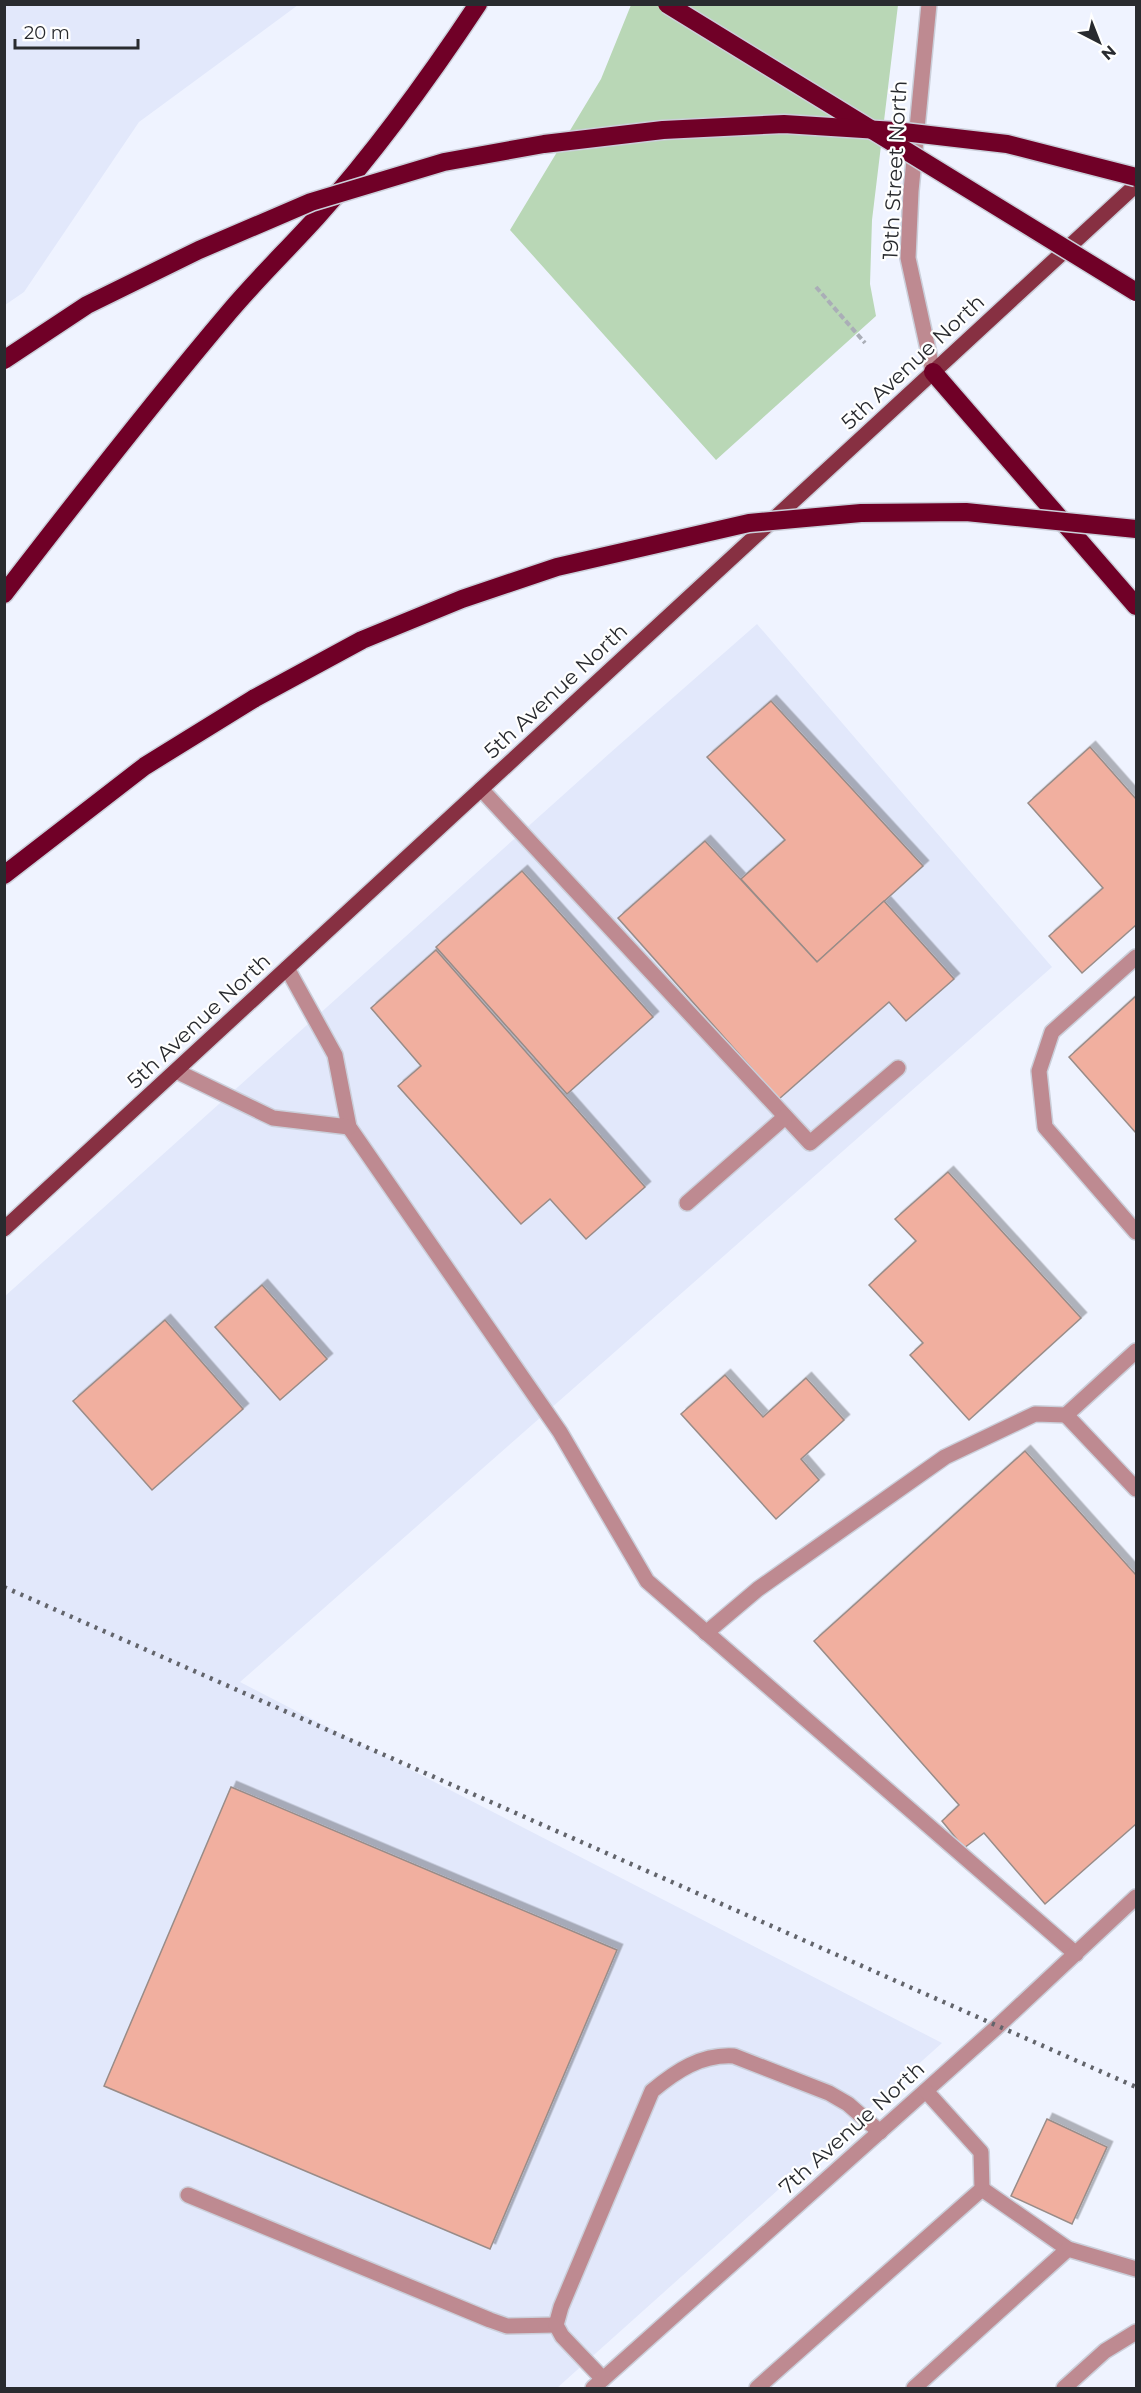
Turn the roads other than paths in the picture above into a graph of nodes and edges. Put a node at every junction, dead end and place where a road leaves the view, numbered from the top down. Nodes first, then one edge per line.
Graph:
1 (478, 4) edge
2 (667, 4) edge
3 (929, 4) edge
4 (1137, 177) edge
5 (1137, 185) edge
6 (1137, 292) edge
7 (4, 360) edge
8 (933, 372) junction
9 (1137, 529) edge
10 (4, 594) edge
11 (1137, 606) edge
12 (481, 789) junction
13 (4, 875) edge
14 (1137, 957) edge
15 (287, 969) junction
16 (898, 1068) dead end
17 (176, 1071) junction
18 (785, 1117) junction
19 (349, 1127) junction
20 (687, 1203) dead end
21 (4, 1229) edge
22 (1137, 1232) edge
23 (1137, 1351) edge
24 (1066, 1415) junction
25 (1137, 1489) edge
26 (706, 1633) junction
27 (1137, 1897) edge
28 (1076, 1954) junction
29 (926, 2091) junction
30 (880, 2132) junction
31 (982, 2189) junction
32 (188, 2195) dead end
33 (1068, 2249) junction
34 (1137, 2269) edge
35 (556, 2325) junction
36 (1137, 2332) edge
37 (598, 2384) edge
38 (757, 2388) edge
39 (914, 2388) edge
40 (1064, 2388) edge

1 - 10 highway
2 - 6 highway, bridge
3 - 8 street, 19th Street North
4 - 7 highway, bridge
5 - 8 main road, 5th Avenue North
8 - 11 highway
8 - 12 main road, 5th Avenue North
9 - 13 highway, bridge
12 - 15 main road, 5th Avenue North
12 - 18 street
14 - 22 street
15 - 17 main road, 5th Avenue North
15 - 19 street
16 - 18 street
17 - 19 street
17 - 21 main road, 5th Avenue North
18 - 20 street
19 - 26 street
23 - 24 street
24 - 25 street
24 - 26 street
26 - 28 street
27 - 28 street, 7th Avenue North
28 - 29 street, 7th Avenue North
29 - 30 street, 7th Avenue North
29 - 31 street
30 - 35 street
30 - 37 street, 7th Avenue North
31 - 33 street
31 - 38 street
32 - 35 street
33 - 34 street
33 - 39 street
35 - 37 street
36 - 40 street

